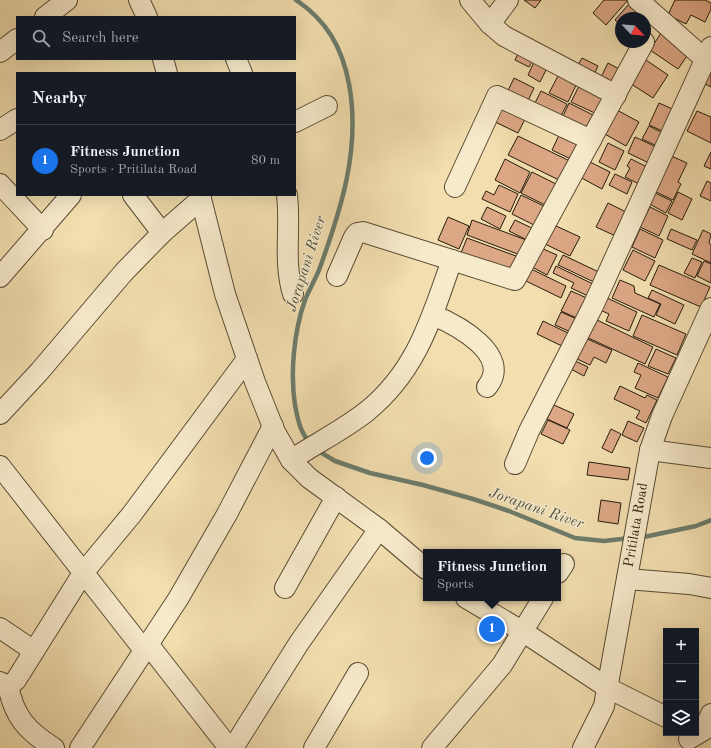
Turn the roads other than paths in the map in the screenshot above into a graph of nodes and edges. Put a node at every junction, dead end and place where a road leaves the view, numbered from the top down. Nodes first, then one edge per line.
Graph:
1 (67, 0) edge
2 (139, 0) edge
3 (470, 0) edge
4 (508, 0) edge
5 (638, 0) edge
6 (46, 16) edge
7 (147, 16) edge
8 (657, 18) junction
9 (490, 24) junction
10 (651, 30) edge
11 (641, 48) edge
12 (708, 53) edge
13 (163, 60) edge
14 (236, 60) edge
15 (168, 72) edge
16 (242, 72) edge
17 (616, 95) junction
18 (327, 106) dead end
19 (16, 120) edge
20 (296, 122) edge
21 (0, 130) edge
22 (591, 140) junction
23 (0, 184) edge
24 (455, 187) dead end
25 (70, 196) edge
26 (134, 196) edge
27 (287, 196) edge
28 (200, 197) edge
29 (43, 230) junction
30 (162, 233) junction
31 (452, 260) junction
32 (337, 276) dead end
33 (0, 277) edge
34 (294, 294) dead end
35 (711, 308) edge
36 (433, 315) junction
37 (247, 359) junction
38 (487, 387) dead end
39 (0, 414) edge
40 (273, 426) junction
41 (650, 450) junction
42 (296, 457) junction
43 (711, 458) edge
44 (515, 464) dead end
45 (0, 466) edge
46 (336, 497) junction
47 (379, 529) junction
48 (423, 566) edge
49 (83, 573) junction
50 (627, 575) junction
51 (285, 588) dead end
52 (711, 588) edge
53 (471, 601) edge
54 (541, 601) edge
55 (0, 628) edge
56 (522, 631) junction
57 (146, 647) junction
58 (34, 651) junction
59 (358, 673) dead end
60 (4, 684) edge
61 (608, 688) junction
62 (711, 714) edge
63 (663, 716) edge
64 (688, 740) edge
65 (54, 748) edge
66 (80, 748) edge
67 (229, 748) edge
68 (233, 748) edge
69 (314, 748) edge
70 (432, 748) edge
71 (583, 748) edge

1 - 6 street
2 - 7 street
3 - 9 street
4 - 9 street
5 - 8 street
8 - 10 street
8 - 12 street
9 - 17 street
11 - 17 street
12 - 44 street
13 - 15 street
14 - 16 street
17 - 22 street
18 - 20 street
19 - 21 street
22 - 24 street
22 - 31 street
23 - 29 street
25 - 29 street
26 - 30 street
27 - 34 street
28 - 30 street
28 - 37 street
29 - 33 street
30 - 39 street
31 - 32 street
31 - 36 street
35 - 41 street, Pritilata Road
36 - 38 street
36 - 42 street
37 - 40 street
37 - 49 street
40 - 42 street
40 - 57 street
41 - 43 street
41 - 50 street, Pritilata Road
42 - 46 street
45 - 49 street
46 - 47 street
46 - 51 street
47 - 48 street
47 - 68 street
49 - 57 street
49 - 58 street
50 - 52 street
50 - 61 street, Pritilata Road
53 - 56 street
54 - 56 street
55 - 58 street
56 - 61 street
56 - 70 street
57 - 66 street
57 - 67 street
58 - 60 street
59 - 69 street
60 - 65 street
61 - 63 street
61 - 71 street, Pritilata Road
62 - 64 street

